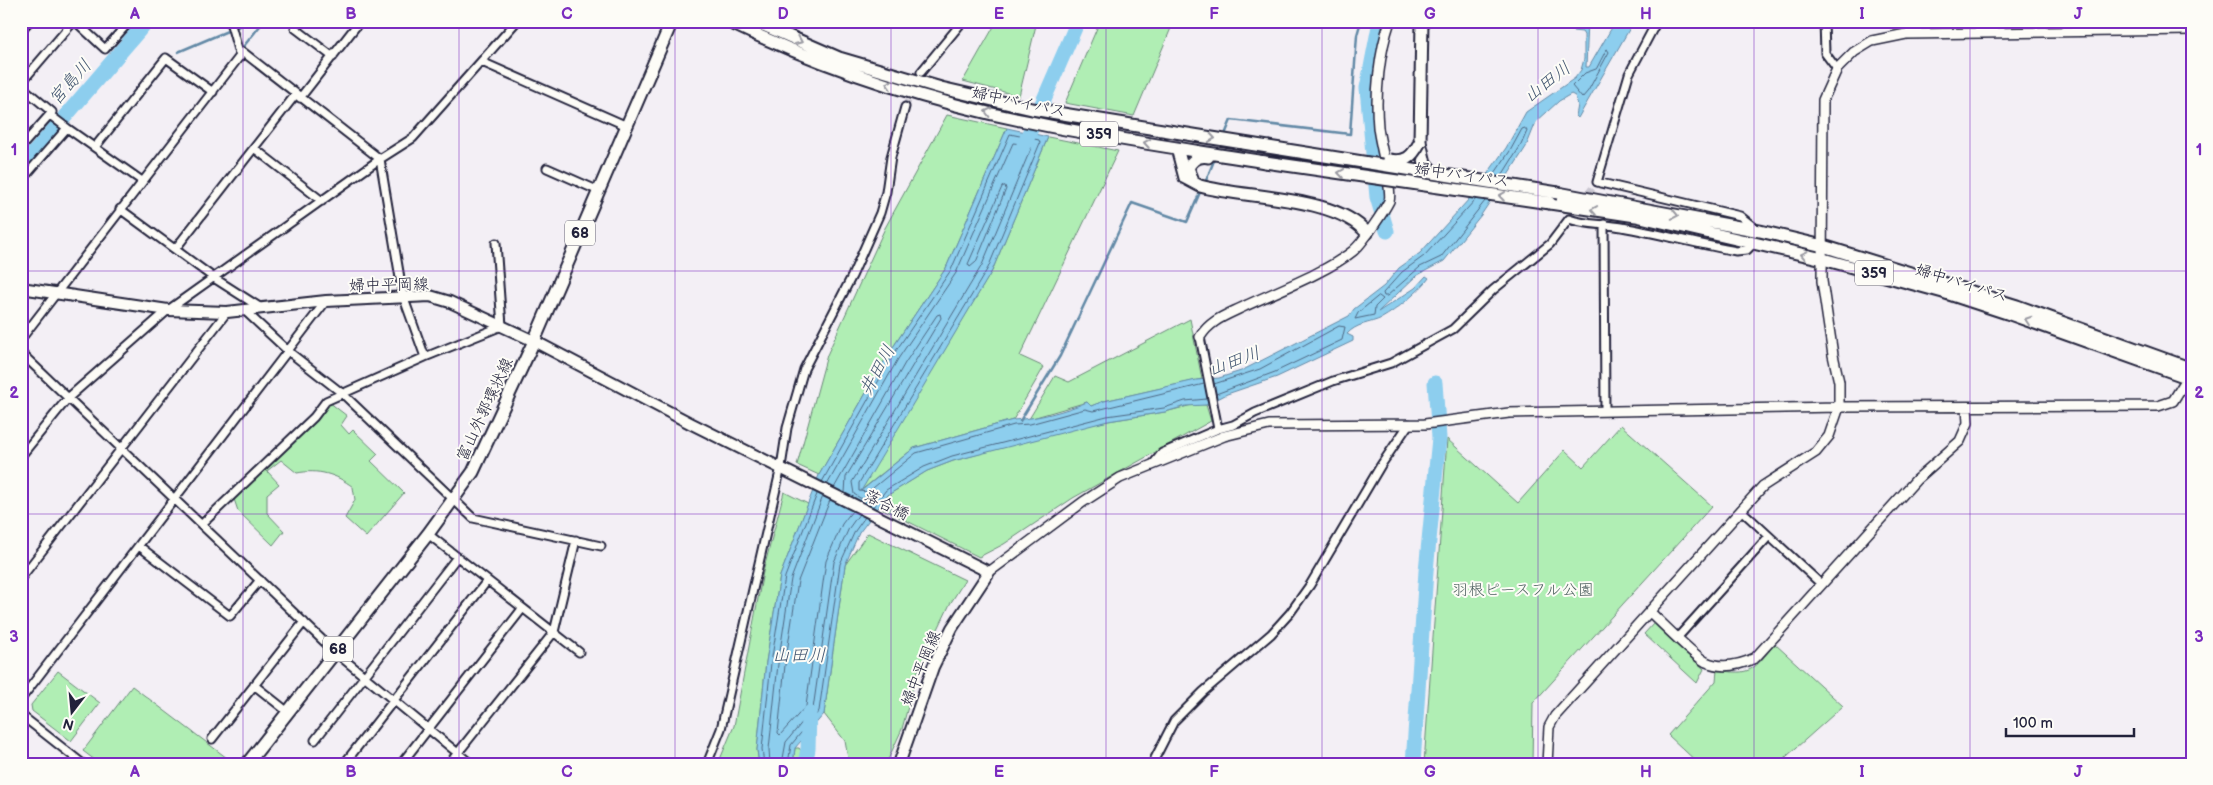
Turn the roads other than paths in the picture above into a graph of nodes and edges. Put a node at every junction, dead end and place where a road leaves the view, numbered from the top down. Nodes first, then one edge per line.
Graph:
1 (74, 21) edge
2 (130, 21) edge
3 (233, 21) edge
4 (360, 21) edge
5 (672, 21) edge
6 (727, 21) edge
7 (754, 21) edge
8 (963, 21) edge
9 (1390, 21) edge
10 (1422, 21) edge
11 (1658, 21) edge
12 (1824, 21) edge
13 (516, 22) edge
14 (295, 28) dead end
15 (2192, 30) edge
16 (240, 57) junction
17 (333, 57) junction
18 (482, 62) junction
19 (1838, 69) junction
20 (921, 72) dead end
21 (21, 84) edge
22 (213, 92) junction
23 (938, 94) junction
24 (298, 96) junction
25 (905, 107) tunnel mouth
26 (50, 115) junction
27 (627, 126) junction
28 (66, 127) junction
29 (1420, 142) junction
30 (21, 146) edge
31 (95, 147) junction
32 (254, 148) junction
33 (1177, 148) junction
34 (1330, 156) junction
35 (380, 159) junction
36 (1265, 162) junction
37 (547, 168) dead end
38 (1435, 174) junction
39 (21, 181) edge
40 (142, 181) junction
41 (1200, 186) junction
42 (598, 191) junction
43 (322, 201) junction
44 (120, 209) junction
45 (1604, 224) junction
46 (1370, 229) junction
47 (1760, 231) junction
48 (496, 244) dead end
49 (1753, 244) junction
50 (1822, 246) junction
51 (176, 248) junction
52 (1823, 259) junction
53 (214, 278) junction
54 (21, 288) edge
55 (56, 294) junction
56 (402, 296) junction
57 (326, 301) junction
58 (261, 308) junction
59 (168, 310) junction
60 (244, 310) junction
61 (227, 312) junction
62 (502, 326) junction
63 (1200, 337) joint
64 (21, 339) edge
65 (534, 341) junction
66 (288, 351) junction
67 (21, 353) edge
68 (425, 357) junction
69 (2191, 374) edge
70 (343, 394) junction
71 (68, 398) junction
72 (1839, 407) junction
73 (1967, 407) junction
74 (1605, 411) junction
75 (1409, 424) junction
76 (1218, 427) junction
77 (121, 449) junction
78 (21, 456) edge
79 (1154, 463) junction
80 (781, 467) junction
81 (175, 499) junction
82 (455, 499) junction
83 (1741, 510) junction
84 (202, 524) junction
85 (428, 534) junction
86 (1769, 536) junction
87 (576, 540) junction
88 (139, 546) junction
89 (601, 546) dead end
90 (457, 557) junction
91 (984, 570) junction
92 (21, 578) edge
93 (260, 580) junction
94 (487, 581) junction
95 (1822, 584) junction
96 (522, 610) junction
97 (1650, 612) junction
98 (304, 622) junction
99 (554, 632) junction
100 (1678, 637) junction
101 (335, 652) junction
102 (579, 652) dead end
103 (364, 676) junction
104 (254, 685) junction
105 (21, 699) edge
106 (394, 701) junction
107 (288, 712) junction
108 (21, 715) edge
109 (428, 729) junction
110 (212, 739) dead end
111 (315, 740) dead end
112 (458, 753) junction
113 (84, 764) edge
114 (247, 764) edge
115 (344, 764) edge
116 (401, 764) edge
117 (449, 764) edge
118 (471, 764) edge
119 (707, 764) edge
120 (899, 764) edge
121 (1152, 764) edge
122 (1547, 764) edge

1 - 2 street
1 - 21 street
3 - 16 street
4 - 17 street
5 - 27 main road, 富山外郭環状線 / 68
23 -> 6 main road, 婦中バイパス / 359
7 -> 23 main road, 婦中バイパス / 359
8 - 20 street
9 - 46 street
10 - 29 main road
11 - 47 street
12 - 19 street
13 - 18 street
14 - 17 street
15 - 19 street
16 - 22 street
16 - 24 street
17 - 24 street
18 - 27 street
18 - 35 street
19 - 50 street
21 - 26 street
22 - 31 street
22 - 40 street
33 -> 23 main road, 婦中バイパス / 359
23 -> 34 main road, 婦中バイパス / 359, bridge
24 - 32 street
24 - 35 street
25 - 80 street
26 - 28 street
26 - 30 street
27 - 42 main road, 富山外郭環状線 / 68
28 - 31 street
28 - 39 street
29 - 34 main road, bridge
29 - 38 main road
31 - 40 street
32 - 43 street
32 - 51 street
33 - 36 main road, 婦中バイパス / 359
33 - 41 main road
34 - 38 main road, 婦中バイパス / 359, bridge
35 - 43 street
35 - 56 street
36 - 41 main road
49 -> 36 main road, 婦中バイパス / 359, bridge
37 - 42 street
38 -> 47 main road, 婦中バイパス / 359, bridge
40 - 44 street
41 - 46 main road
42 - 65 main road, 富山外郭環状線 / 68
43 - 53 street
44 - 51 street
44 - 55 street
45 - 49 street
45 - 74 street
45 - 76 street
46 - 63 street
47 - 50 main road, 婦中バイパス / 359
48 - 62 street
52 -> 49 main road, 婦中バイパス / 359
50 - 52 street
50 - 69 main road, 婦中バイパス / 359
51 - 53 street
69 -> 52 main road, 婦中バイパス / 359
52 - 72 street
53 - 58 street
53 - 59 street
54 - 55 main road, 婦中平岡線
55 - 59 main road, 婦中平岡線
55 - 64 street
56 - 57 main road, 婦中平岡線
56 - 62 main road, 婦中平岡線
56 - 68 street
57 - 58 main road, 婦中平岡線
57 - 66 street
58 - 60 main road, 婦中平岡線
59 - 61 main road, 婦中平岡線
59 - 71 street
60 - 61 main road, 婦中平岡線
60 - 66 street
61 - 77 street
62 - 65 main road, 婦中平岡線
62 - 68 street
63 - 76 street
65 - 80 main road, 婦中平岡線
65 - 82 main road, 富山外郭環状線 / 68
66 - 70 street
66 - 81 street
67 - 71 street
68 - 70 street
69 - 73 street
70 - 82 street
70 - 84 street
71 - 77 street
71 - 78 street
72 - 73 street
72 - 74 street
72 - 83 street
73 - 95 street
74 - 75 street
75 - 79 street
75 - 121 street
76 - 79 street
77 - 81 street
77 - 92 street
79 - 91 street
80 - 91 main road, 落合橋
80 - 119 street
81 - 84 street
81 - 88 street
82 - 85 main road, 富山外郭環状線 / 68
82 - 87 street
83 - 86 street
83 - 97 street
84 - 93 street
85 - 90 street
85 - 101 main road, 富山外郭環状線 / 68
86 - 95 street
86 - 100 street
87 - 89 street
87 - 99 street
88 - 93 street
88 - 105 street
90 - 94 street
90 - 103 street
91 - 120 main road, 婦中平岡線
93 - 98 street
94 - 96 street
94 - 106 street
95 - 100 street
96 - 99 street
96 - 109 street
97 - 100 street
97 - 122 street
98 - 101 street
98 - 104 street
99 - 102 street
99 - 112 street
101 - 103 street
101 - 107 main road, 富山外郭環状線 / 68
103 - 106 street
103 - 111 street
104 - 107 street
104 - 110 street
106 - 109 street
106 - 115 street
107 - 114 main road, 富山外郭環状線 / 68
108 - 113 street
109 - 112 street
109 - 116 street
112 - 117 street
112 - 118 street

